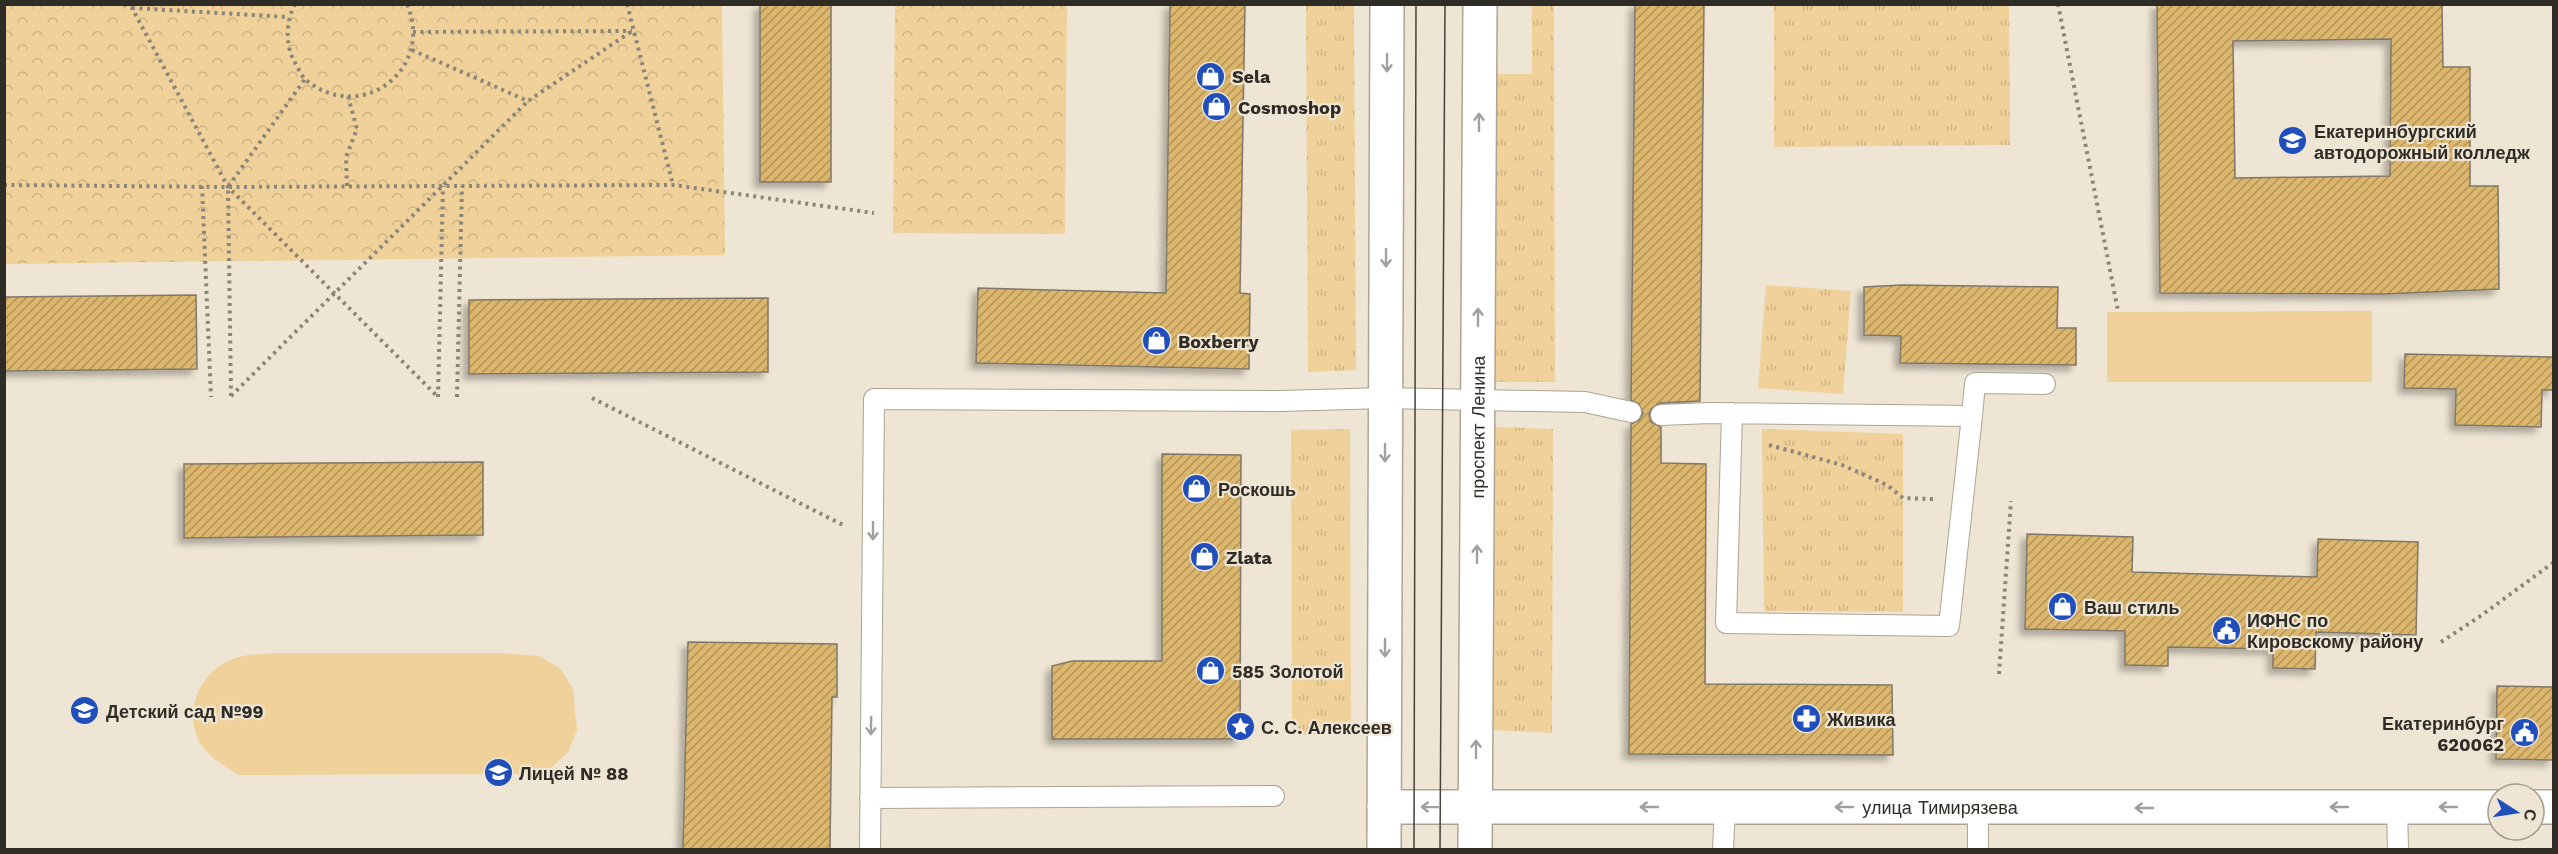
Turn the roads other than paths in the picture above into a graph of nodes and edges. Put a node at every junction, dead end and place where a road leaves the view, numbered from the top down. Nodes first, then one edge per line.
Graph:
1 (1387, 4) edge
2 (1480, 4) edge
3 (2045, 384) dead end
4 (1385, 398) junction
5 (1477, 399) junction
6 (1631, 412) dead end
7 (1732, 413) junction
8 (1661, 415) dead end
9 (1972, 416) junction
10 (1274, 796) dead end
11 (870, 798) junction
12 (1384, 807) junction
13 (1476, 807) junction
14 (1725, 807) junction
15 (1978, 807) junction
16 (2397, 807) junction
17 (2486, 807) edge
18 (870, 849) edge
19 (1384, 849) edge
20 (1475, 849) edge
21 (1723, 849) edge
22 (1978, 849) edge
23 (2398, 849) edge

1 -> 4 main road
5 -> 2 main road, проспект Ленина
3 - 9 lane
4 - 5 lane
4 -> 11 lane
4 -> 12 main road
5 - 6 lane
13 -> 5 main road, проспект Ленина
7 - 8 lane
7 - 9 lane
7 - 9 lane
10 - 11 lane
11 - 18 lane
13 -> 12 main road, улица Тимирязева
12 - 19 main road
14 -> 13 main road, улица Тимирязева
13 - 20 main road, проспект Ленина
15 -> 14 main road, улица Тимирязева
14 - 21 lane
16 -> 15 main road, улица Тимирязева
15 - 22 lane
17 -> 16 main road, улица Тимирязева
16 - 23 lane

